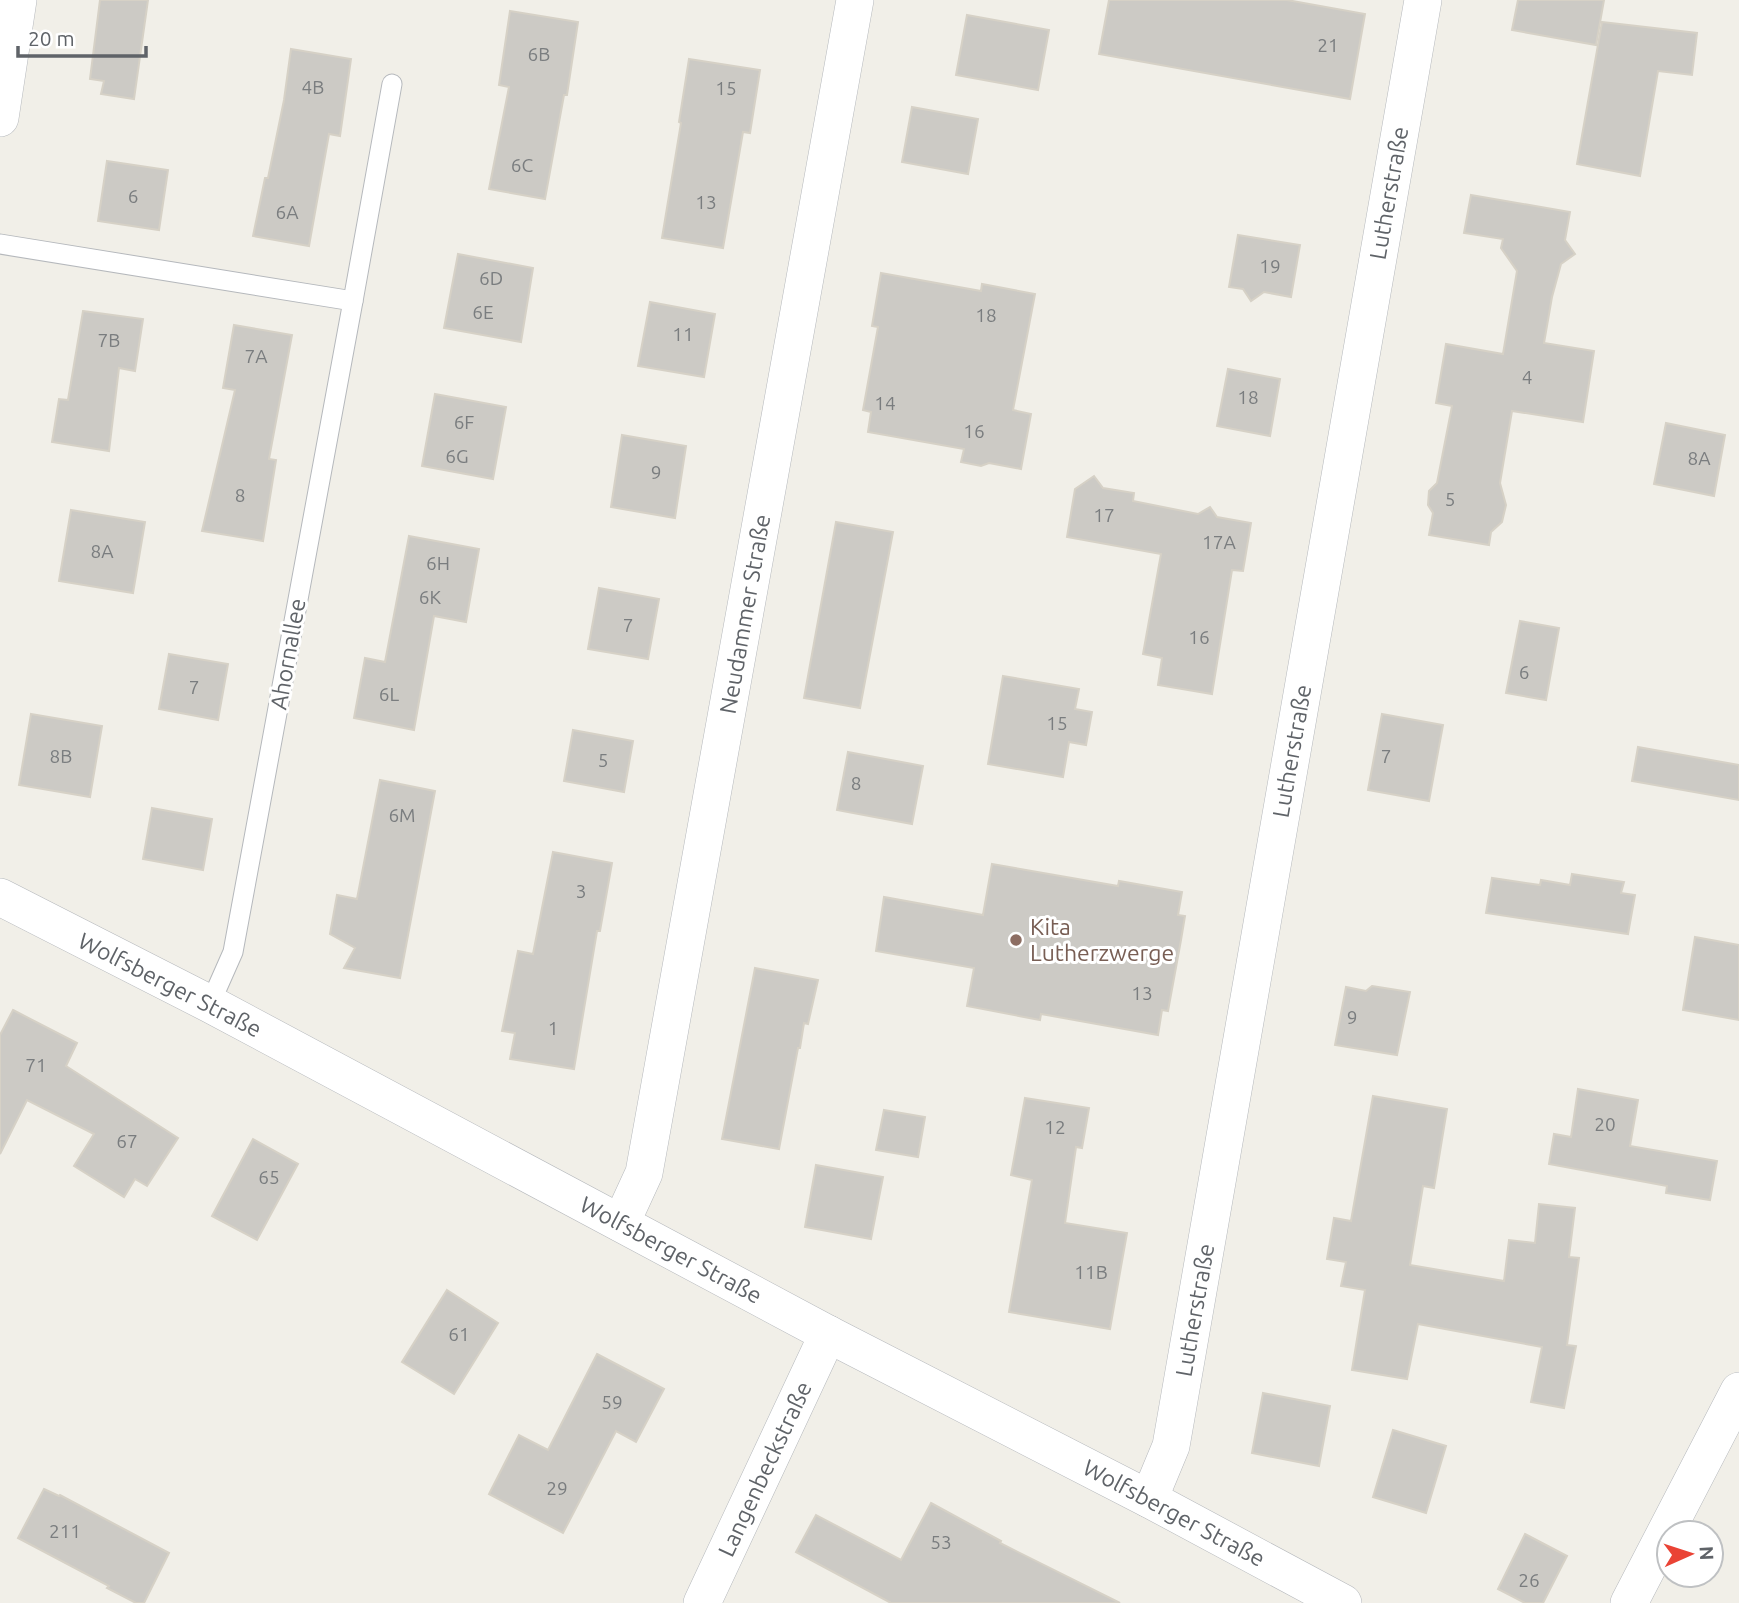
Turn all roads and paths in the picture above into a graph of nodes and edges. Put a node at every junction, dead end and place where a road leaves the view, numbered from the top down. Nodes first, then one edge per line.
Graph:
1 (18, 0) edge
2 (855, 0) edge
3 (1423, 0) edge
4 (392, 84) dead end
5 (0, 118) edge
6 (0, 244) edge
7 (353, 301) junction
8 (0, 897) edge
9 (210, 1004) junction
10 (621, 1223) junction
11 (828, 1334) junction
12 (1739, 1391) edge
13 (1149, 1499) junction
14 (702, 1603) edge
15 (1343, 1603) edge
16 (1629, 1603) edge

1 - 5 street
2 - 10 street, Neudammer Straße
3 - 13 street, Lutherstraße
4 - 7 lane, Ahornallee
6 - 7 lane
7 - 9 lane, Ahornallee
8 - 9 street, Wolfsberger Straße
9 - 10 street, Wolfsberger Straße
10 - 11 street, Wolfsberger Straße
11 - 13 street, Wolfsberger Straße
11 - 14 street, Langenbeckstraße
12 - 16 street
13 - 15 street, Wolfsberger Straße

